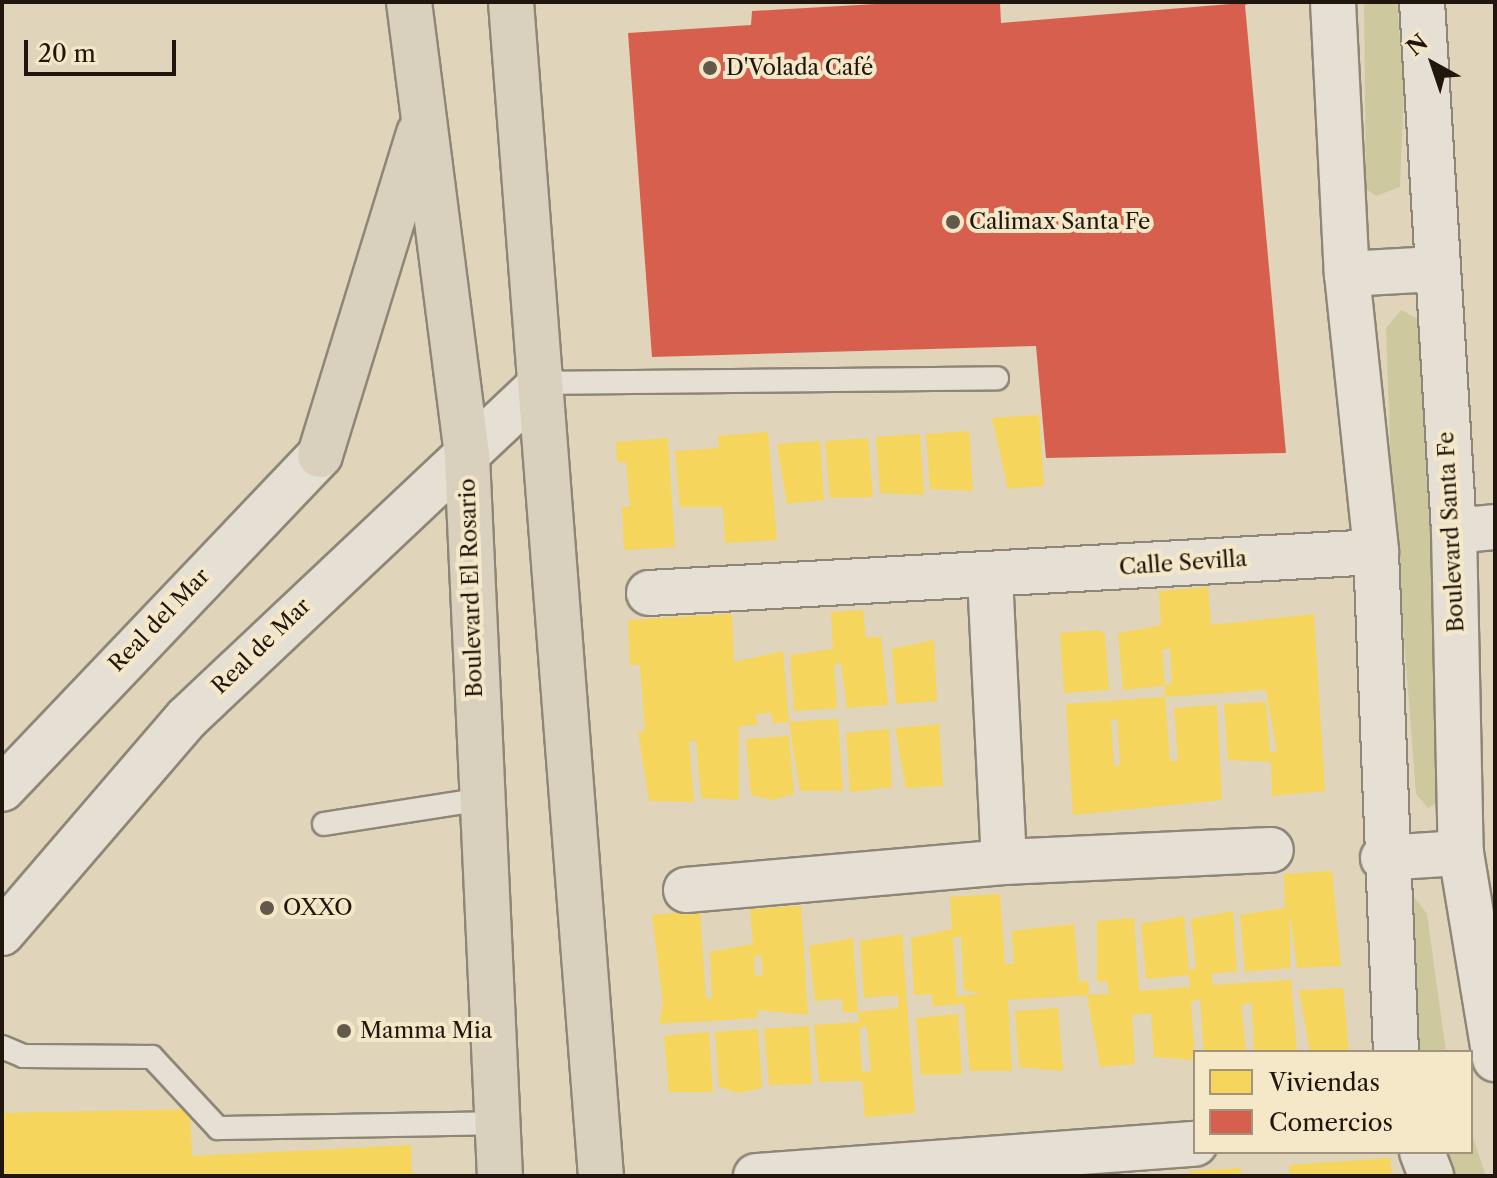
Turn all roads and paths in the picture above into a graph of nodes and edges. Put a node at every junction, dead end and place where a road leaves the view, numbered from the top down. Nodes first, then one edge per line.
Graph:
1 (409, 2) edge
2 (511, 2) edge
3 (1333, 2) edge
4 (1422, 2) edge
5 (425, 107) junction
6 (1435, 269) junction
7 (1347, 274) junction
8 (997, 378) dead end
9 (543, 383) junction
10 (320, 455) joint
11 (467, 456) junction
12 (1475, 529) edge
13 (1376, 552) junction
14 (990, 576) junction
15 (649, 593) dead end
16 (2, 789) edge
17 (478, 800) junction
18 (324, 824) dead end
19 (1271, 850) dead end
20 (1461, 853) junction
21 (1383, 858) junction
22 (1004, 862) junction
23 (686, 890) dead end
24 (2, 933) edge
25 (2, 1047) edge
26 (1396, 1050) edge
27 (1495, 1059) edge
28 (496, 1123) junction
29 (1193, 1144) edge
30 (1423, 1154) edge
31 (1081, 1166) edge
32 (500, 1176) edge
33 (601, 1176) edge
34 (756, 1176) edge
35 (1431, 1176) edge

1 - 5 main road, Boulevard El Rosario
2 - 9 main road
3 - 7 street
4 - 6 street, Boulevard Santa Fe
5 - 10 main road
5 - 11 main road, Boulevard El Rosario
6 - 7 street
6 - 12 street, Boulevard Santa Fe
7 - 13 street
8 - 9 lane
9 - 11 street, Real de Mar
9 - 33 main road
10 - 16 street, Real del Mar
11 - 17 main road, Boulevard El Rosario
11 - 24 street, Real de Mar
12 - 20 street, Boulevard Santa Fe
13 - 14 street, Calle Sevilla
13 - 21 street
14 - 15 street, Calle Sevilla
14 - 22 street
17 - 18 lane
17 - 28 main road, Boulevard El Rosario
19 - 22 street
20 - 21 street
20 - 27 street, Boulevard Santa Fe
21 - 26 street
22 - 23 street
25 - 28 lane
28 - 32 main road, Boulevard El Rosario
29 - 31 street
30 - 35 street
31 - 34 street

